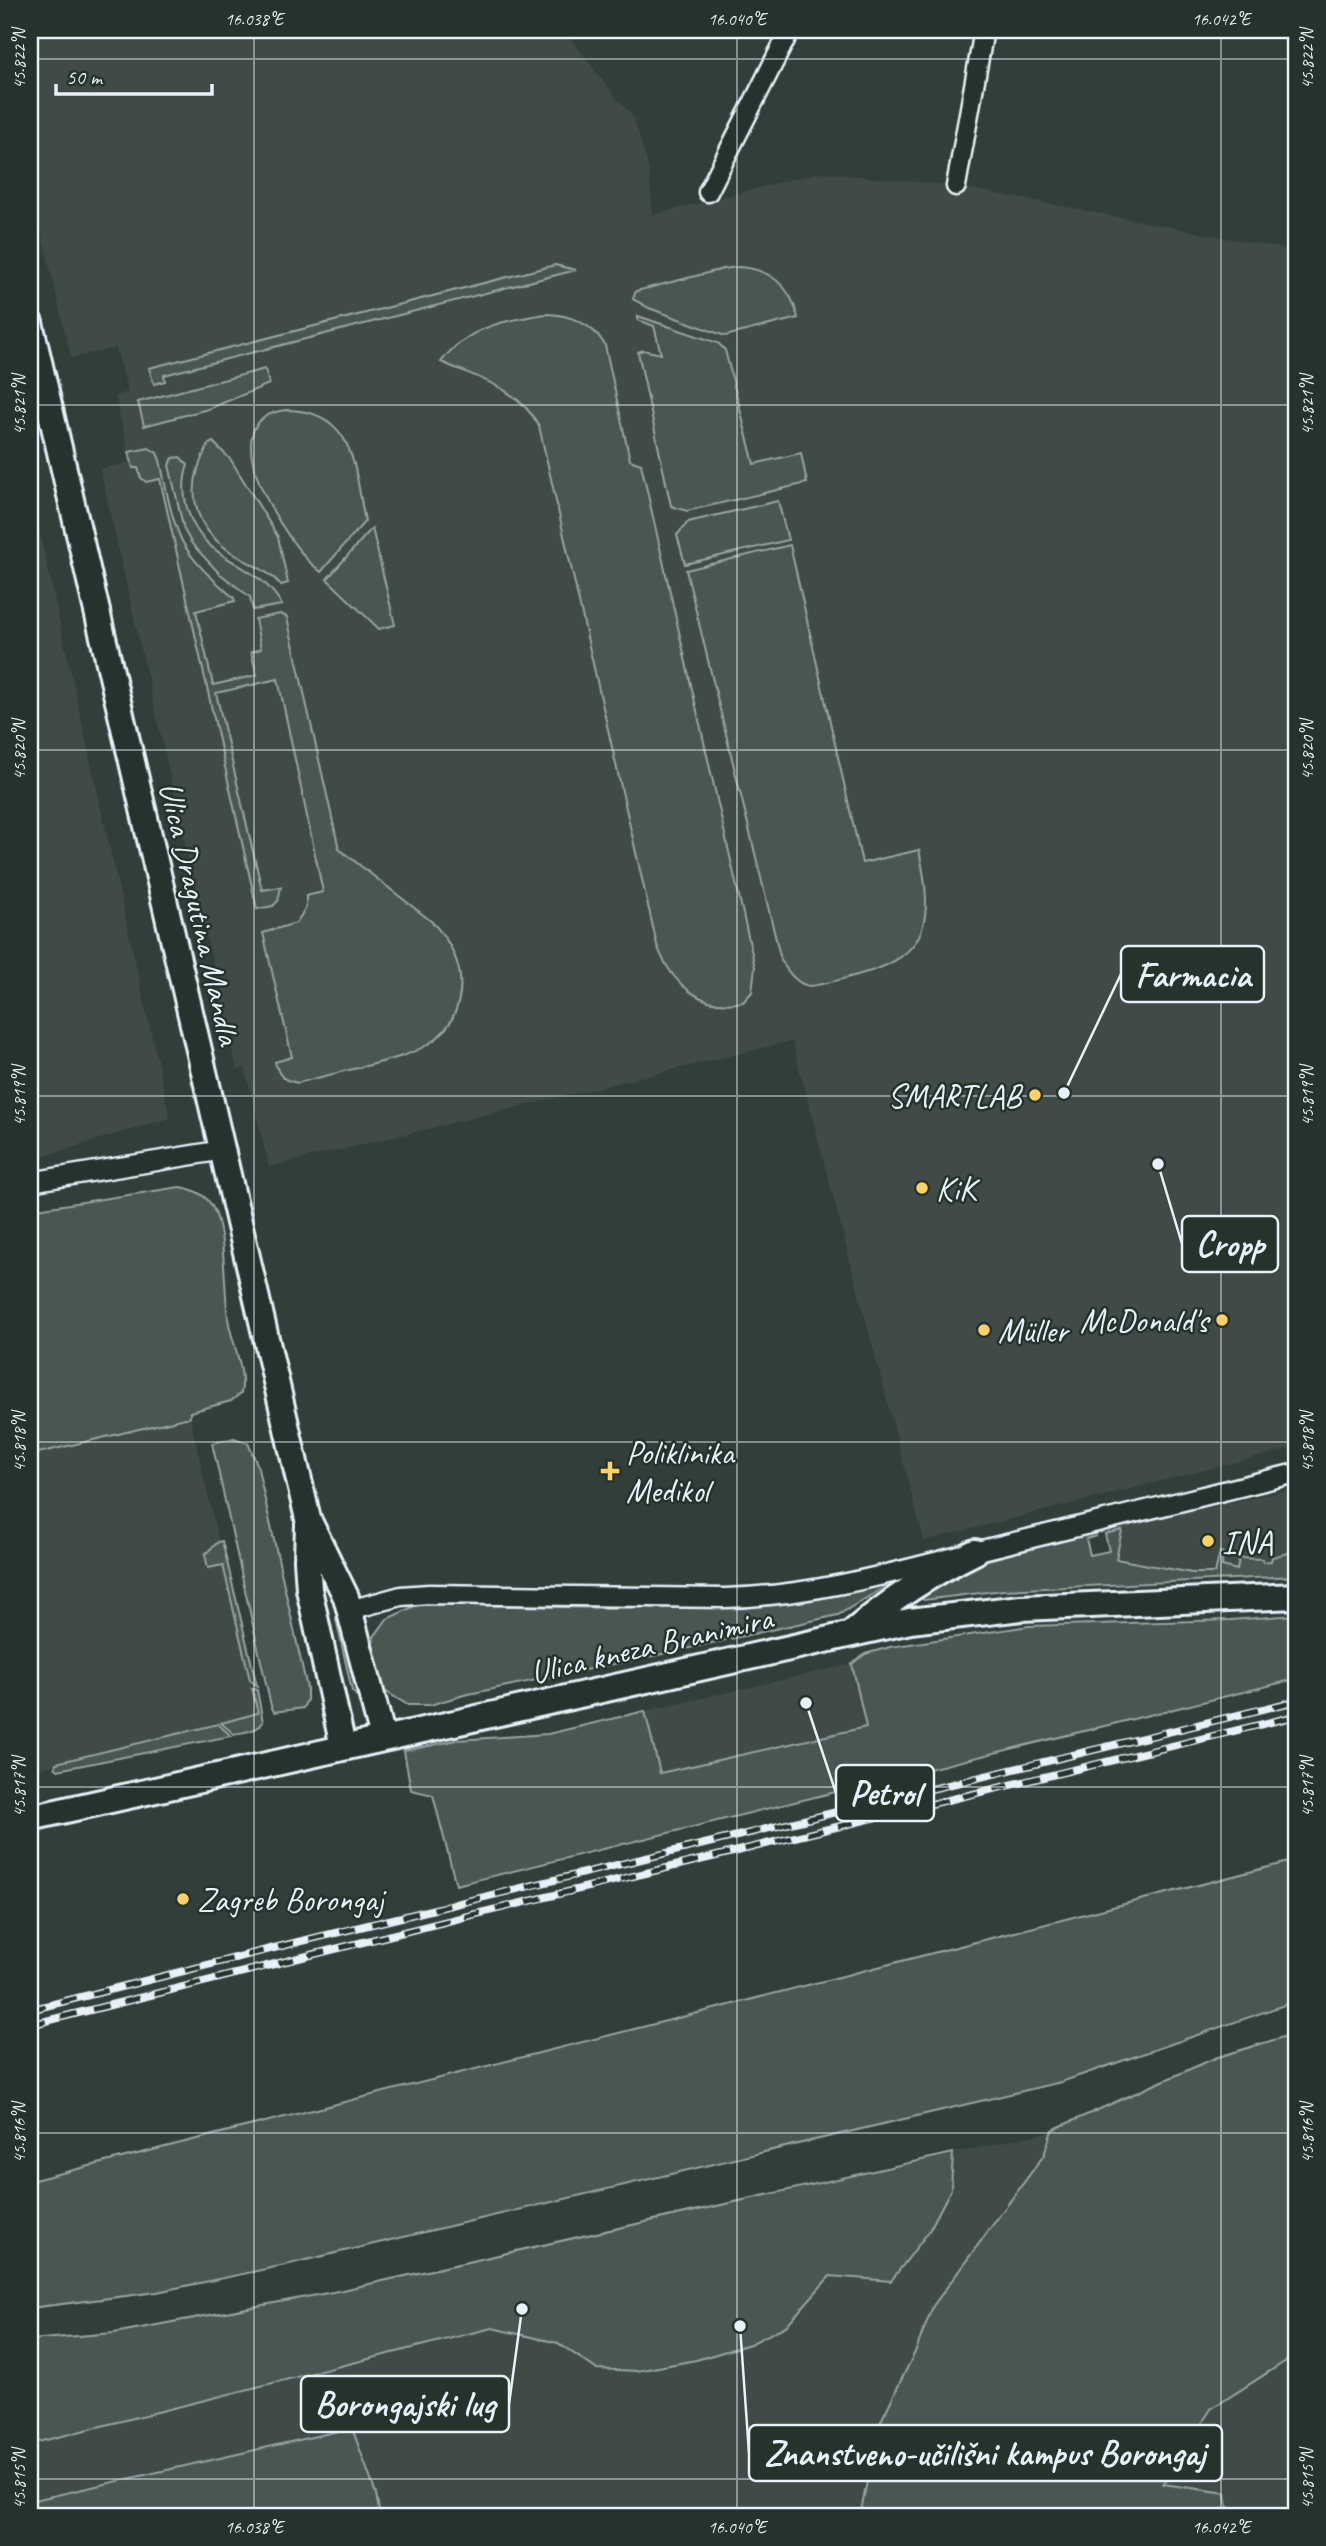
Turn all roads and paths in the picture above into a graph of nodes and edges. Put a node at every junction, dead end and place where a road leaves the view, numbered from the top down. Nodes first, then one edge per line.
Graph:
1 (790, 30) edge
2 (984, 30) edge
3 (956, 186) dead end
4 (708, 192) dead end
5 (30, 323) edge
6 (223, 1150) junction
7 (30, 1182) edge
8 (1296, 1473) edge
9 (308, 1519) junction
10 (975, 1552) junction
11 (1296, 1596) edge
12 (350, 1610) junction
13 (851, 1634) junction
14 (383, 1738) junction
15 (344, 1746) junction
16 (30, 1818) edge

1 - 4 street
2 - 3 street
5 - 6 main road, Ulica Dragutina Mandla
6 - 7 street
6 - 9 main road, Ulica Dragutina Mandla
8 - 10 street, Ulica kneza Branimira
9 - 12 main road, Ulica Dragutina Mandla
9 - 15 main road, Ulica Dragutina Mandla
10 - 12 street, Ulica kneza Branimira
10 - 13 main road
11 - 13 main road, Ulica kneza Branimira
12 - 14 main road, Ulica Dragutina Mandla
13 - 14 main road, Ulica kneza Branimira
14 - 15 main road, Ulica kneza Branimira
15 - 16 main road, Ulica kneza Branimira

